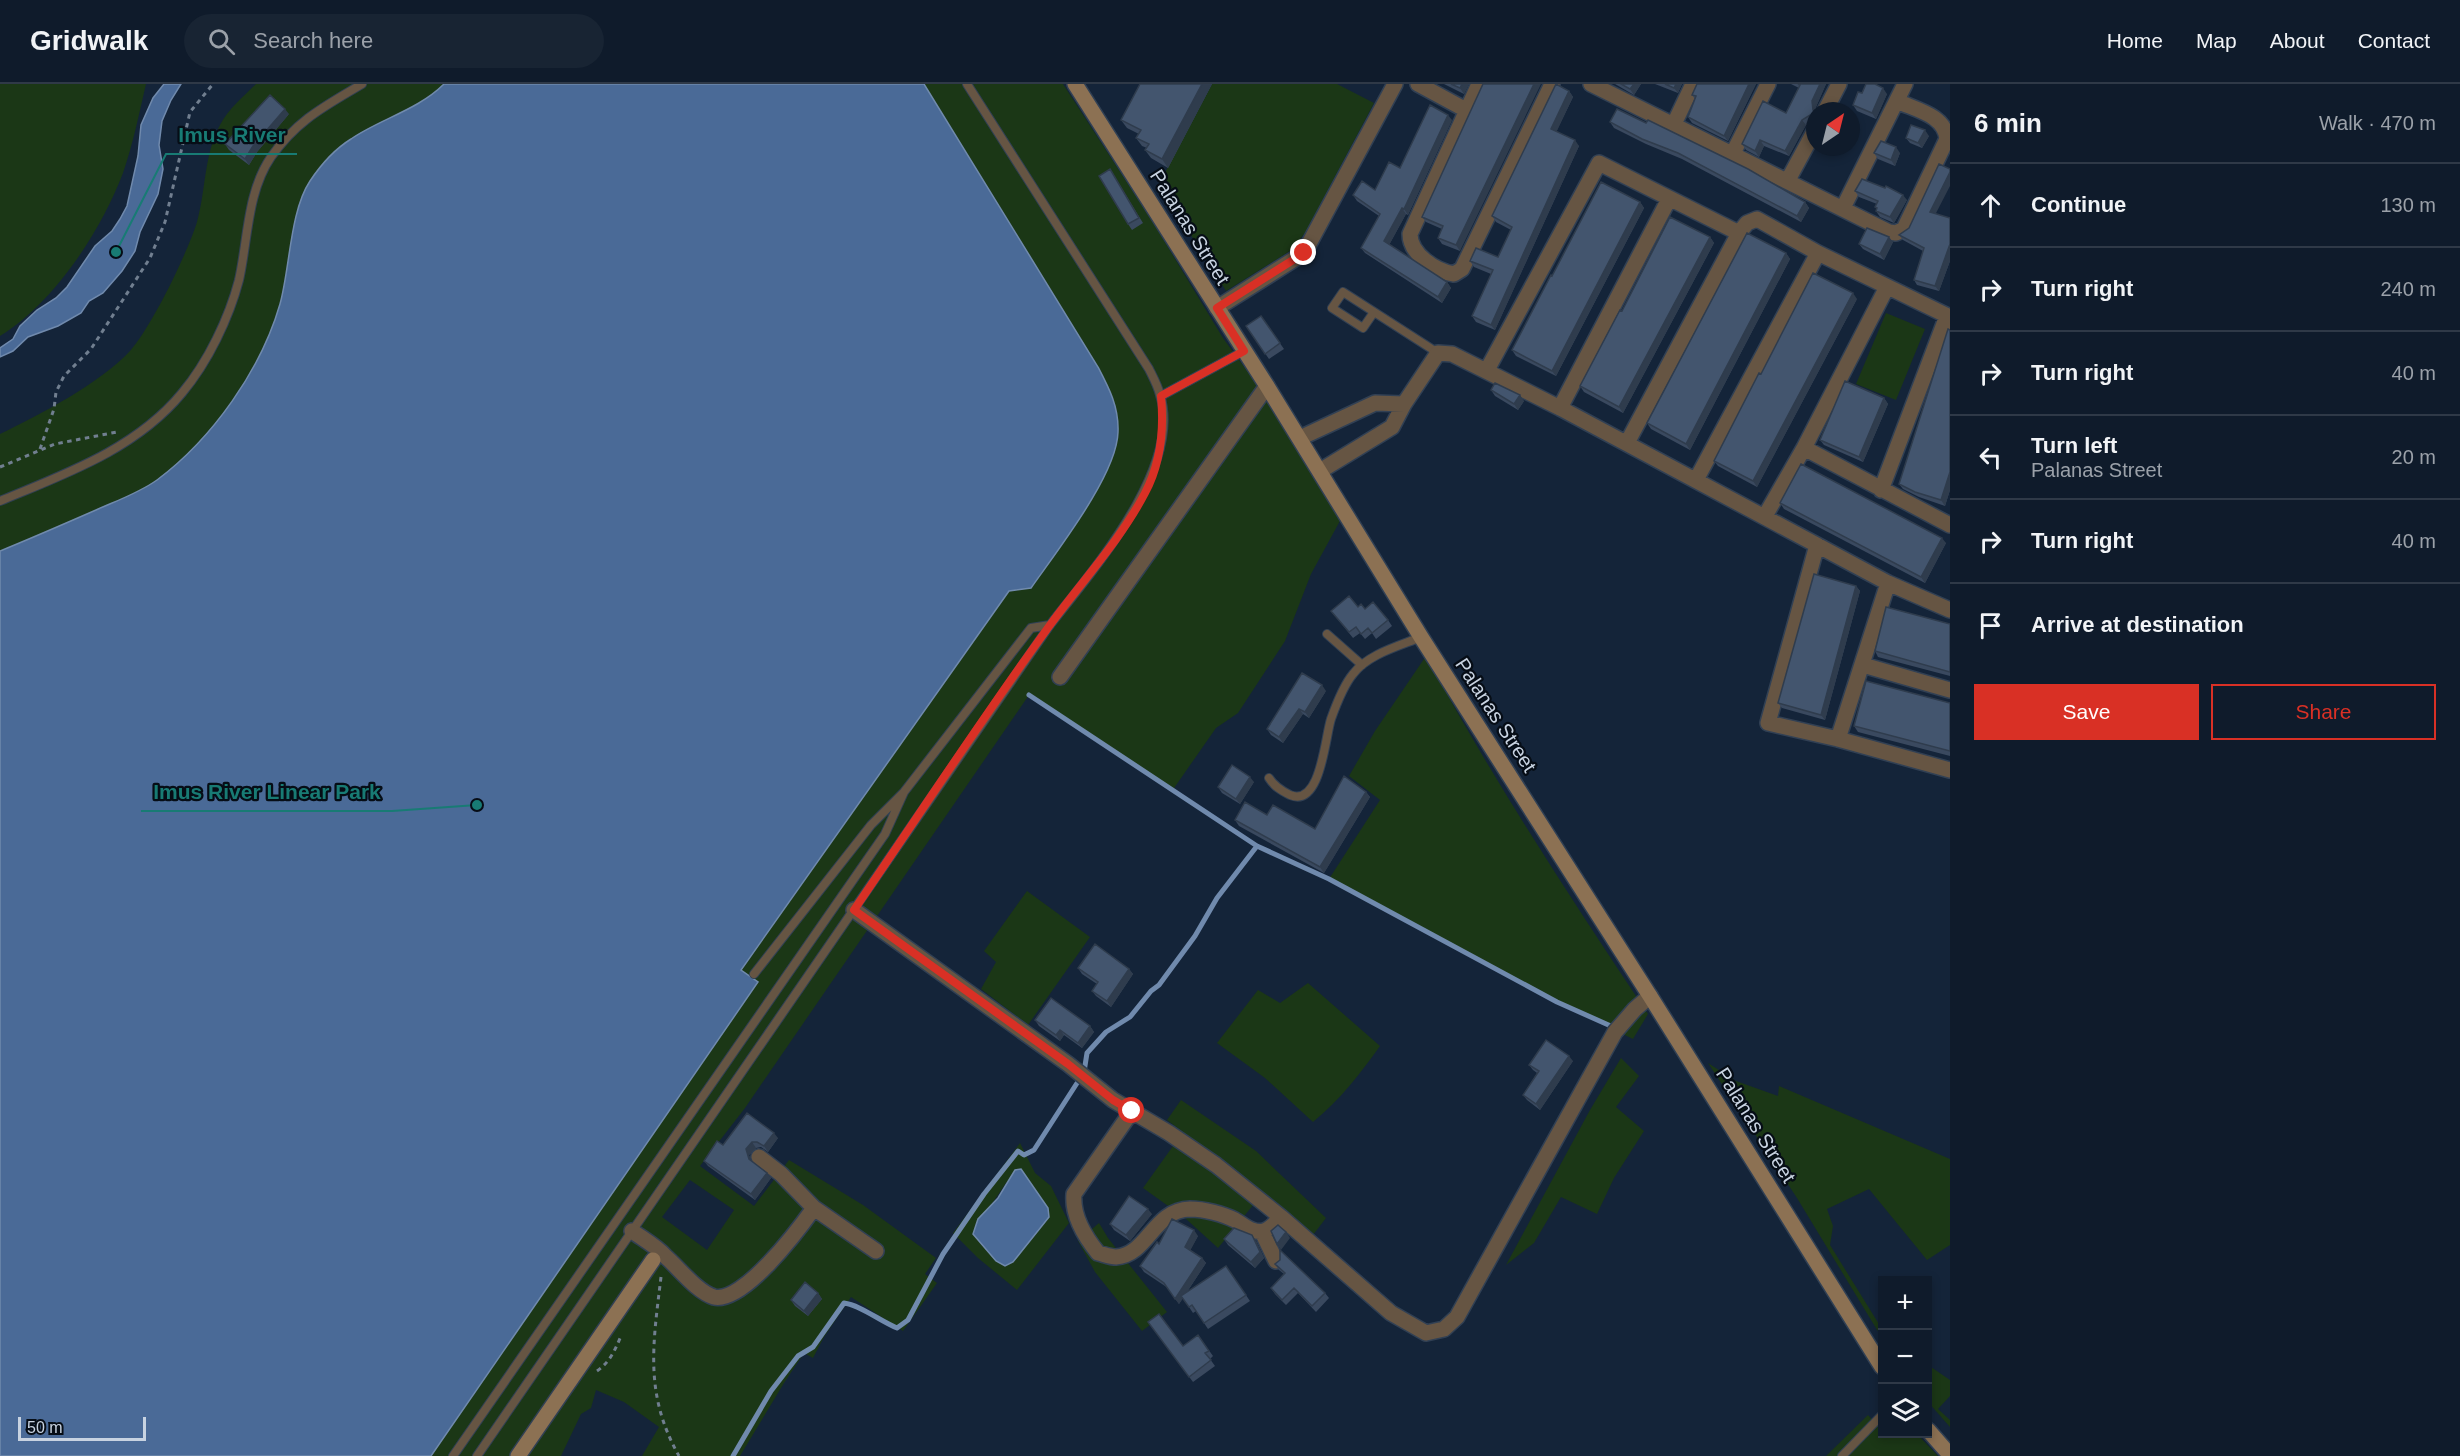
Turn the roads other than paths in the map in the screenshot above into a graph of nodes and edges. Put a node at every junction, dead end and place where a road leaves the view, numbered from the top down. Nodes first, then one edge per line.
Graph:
1 (362, 84) edge
2 (967, 84) edge
3 (1075, 84) edge
4 (1395, 84) edge
5 (1418, 84) edge
6 (1479, 84) edge
7 (1552, 84) edge
8 (1591, 84) edge
9 (1694, 84) edge
10 (1768, 84) edge
11 (1839, 84) edge
12 (1905, 84) edge
13 (1897, 101) junction
14 (1830, 102) edge
15 (1466, 110) junction
16 (1674, 124) junction
17 (1806, 147) edge
18 (1733, 153) junction
19 (1788, 180) junction
20 (1669, 199) junction
21 (1844, 207) junction
22 (1739, 233) junction
23 (1818, 253) junction
24 (1887, 287) junction
25 (1217, 308) junction
26 (1374, 312) junction
27 (1949, 317) edge
28 (1244, 351) junction
29 (1438, 353) junction
30 (1487, 370) junction
31 (1267, 386) junction
32 (1161, 396) junction
33 (1404, 404) junction
34 (1560, 408) junction
35 (1300, 438) junction
36 (1627, 443) junction
37 (1804, 448) junction
38 (1320, 471) junction
39 (1696, 480) junction
40 (1881, 490) junction
41 (0, 501) edge
42 (1765, 516) junction
43 (1950, 525) edge
44 (1817, 545) junction
45 (1888, 583) junction
46 (1950, 607) edge
47 (1050, 625) junction
48 (1328, 634) dead end
49 (1421, 637) junction
50 (1362, 665) junction
51 (1863, 665) junction
52 (1060, 677) dead end
53 (1950, 690) edge
54 (1838, 739) junction
55 (1950, 770) edge
56 (1269, 777) dead end
57 (904, 792) junction
58 (854, 910) junction
59 (754, 974) dead end
60 (1650, 996) junction
61 (1132, 1111) junction
62 (759, 1157) dead end
63 (814, 1208) junction
64 (1281, 1217) junction
65 (632, 1231) junction
66 (1262, 1232) junction
67 (876, 1251) dead end
68 (658, 1257) junction
69 (1276, 1261) edge
70 (1878, 1361) edge
71 (1878, 1419) edge
72 (1932, 1435) edge
73 (1950, 1455) edge
74 (453, 1456) edge
75 (477, 1456) edge
76 (518, 1456) edge
77 (1842, 1456) edge

1 - 41 lane
2 - 32 lane
3 - 25 main road, Palanas Street
4 - 25 street
5 - 15 street
6 - 15 street
7 - 15 street
8 - 16 street
9 - 16 street
10 - 18 street
11 - 14 street
12 - 13 street
13 - 21 street
13 - 21 street
16 - 18 street
17 - 19 street
18 - 19 street
19 - 21 street
20 - 22 street
20 - 30 street
20 - 34 street
22 - 23 street
22 - 36 street
23 - 24 street
23 - 39 street
24 - 27 street
24 - 37 street
25 - 28 main road, Palanas Street
26 - 26 lane
26 - 29 lane
27 - 40 street
28 - 31 main road, Palanas Street
28 - 32 lane
29 - 30 street
29 - 33 street
30 - 34 street
31 - 35 main road, Palanas Street
31 - 52 street
32 - 47 lane
33 - 35 street
33 - 38 street
34 - 36 street
35 - 38 main road, Palanas Street
36 - 39 street
37 - 40 street
37 - 42 street
38 - 49 main road, Palanas Street
39 - 42 street
40 - 43 street
42 - 44 street
44 - 45 street
44 - 54 street
45 - 46 street
45 - 51 street
47 - 57 lane
47 - 58 lane
48 - 50 lane
49 - 50 lane
49 - 60 main road, Palanas Street
50 - 56 lane
51 - 53 street
51 - 54 street
54 - 55 street
57 - 59 lane
57 - 74 lane
58 - 61 street
58 - 65 lane
60 - 64 street
60 - 70 main road, Palanas Street
61 - 64 street
61 - 66 street
62 - 63 street
63 - 67 street
63 - 68 street
64 - 66 street
65 - 68 street
65 - 75 lane
66 - 69 street
68 - 76 main road
71 - 77 lane
72 - 73 main road

